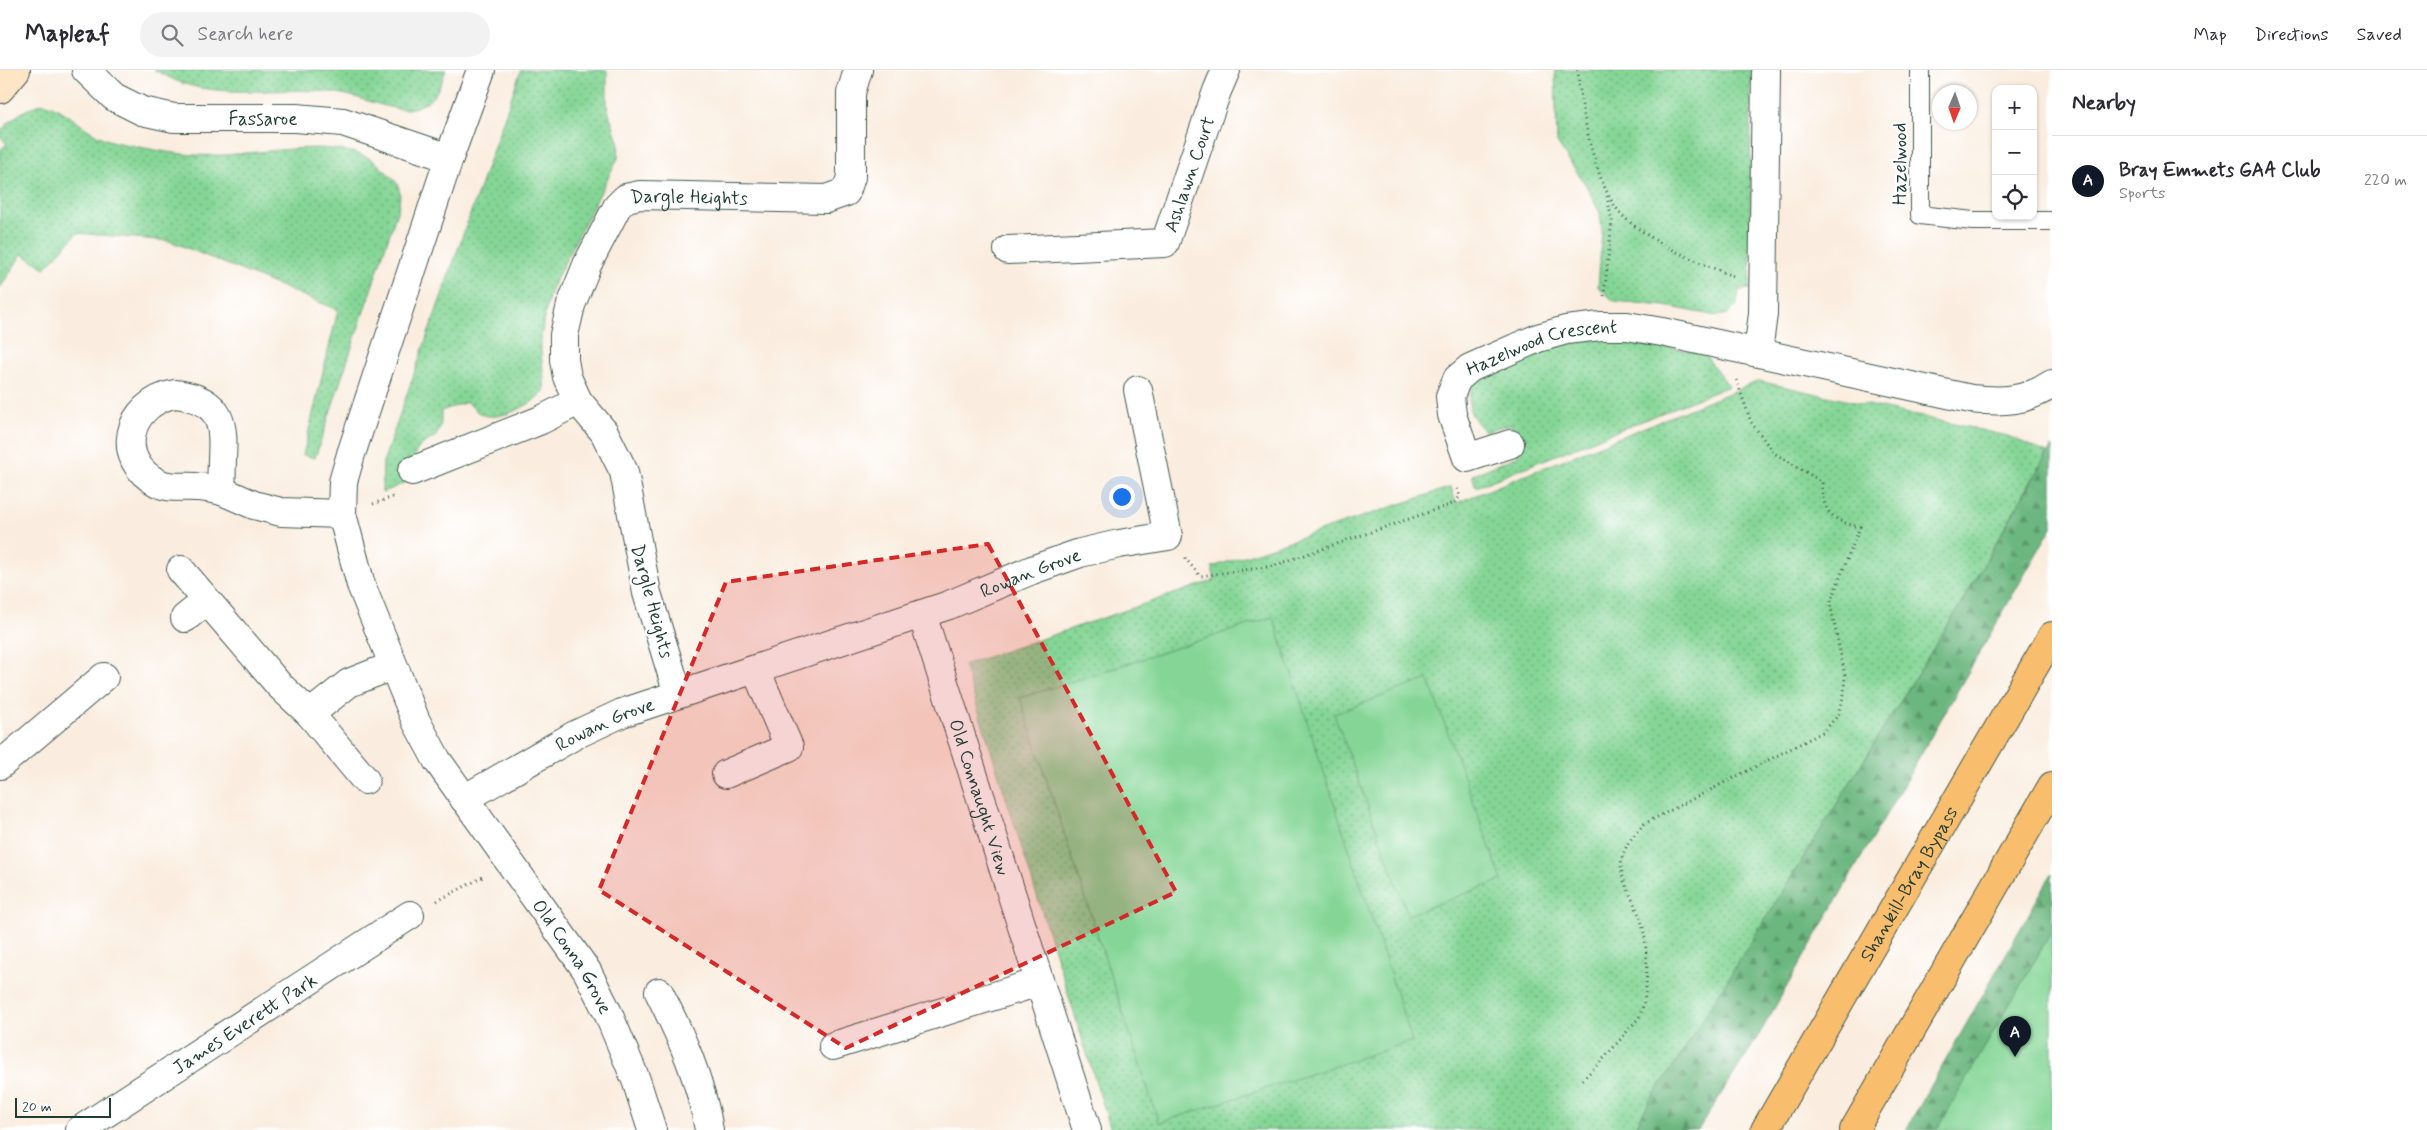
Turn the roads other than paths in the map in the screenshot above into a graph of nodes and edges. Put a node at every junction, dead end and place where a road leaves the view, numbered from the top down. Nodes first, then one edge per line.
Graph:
1 (16, 70) edge
2 (86, 70) edge
3 (481, 70) edge
4 (858, 70) edge
5 (1226, 70) edge
6 (1766, 70) edge
7 (1920, 70) edge
8 (0, 89) edge
9 (449, 158) junction
10 (2052, 221) edge
11 (1008, 250) dead end
12 (1758, 352) junction
13 (2052, 384) edge
14 (1138, 390) dead end
15 (578, 401) junction
16 (1510, 444) dead end
17 (412, 471) road end
18 (222, 491) dead end
19 (342, 514) junction
20 (181, 570) dead end
21 (206, 601) junction
22 (922, 614) junction
23 (185, 618) dead end
24 (2052, 636) edge
25 (392, 666) junction
26 (756, 670) junction
27 (104, 677) dead end
28 (678, 694) junction
29 (310, 714) junction
30 (0, 765) edge
31 (726, 774) dead end
32 (365, 780) dead end
33 (2052, 786) edge
34 (464, 799) junction
35 (410, 915) road end
36 (1039, 982) junction
37 (659, 992) dead end
38 (833, 1046) dead end
39 (80, 1130) edge
40 (652, 1130) edge
41 (709, 1130) edge
42 (1087, 1130) edge
43 (1765, 1130) edge
44 (1854, 1130) edge

1 - 8 main road
2 - 9 street, Fassaroe
3 - 9 street, Old Conna Grove
4 - 15 street, Dargle Heights
5 - 11 street, Ashlawn Court
6 - 12 street
7 - 10 lane, Hazelwood
9 - 19 street, Old Conna Grove
12 - 13 street, Hazelwood Crescent
12 - 16 street, Hazelwood Crescent
14 - 22 street, Rowan Grove
15 - 17 street
15 - 28 street, Dargle Heights
18 - 19 street
19 - 25 street, Old Conna Grove
20 - 21 street
21 - 23 street
21 - 29 street
22 - 26 street, Rowan Grove
22 - 36 street, Old Connaught View
24 - 43 highway, Shankill-Bray Bypass
25 - 29 street
25 - 34 street, Old Conna Grove
26 - 28 street, Rowan Grove
26 - 31 street
27 - 30 street
28 - 34 street, Rowan Grove
29 - 32 street
33 - 44 highway
34 - 40 street, Old Conna Grove
35 - 39 street, James Everett Park
36 - 38 street
36 - 42 street, Old Connaught View
37 - 41 street

